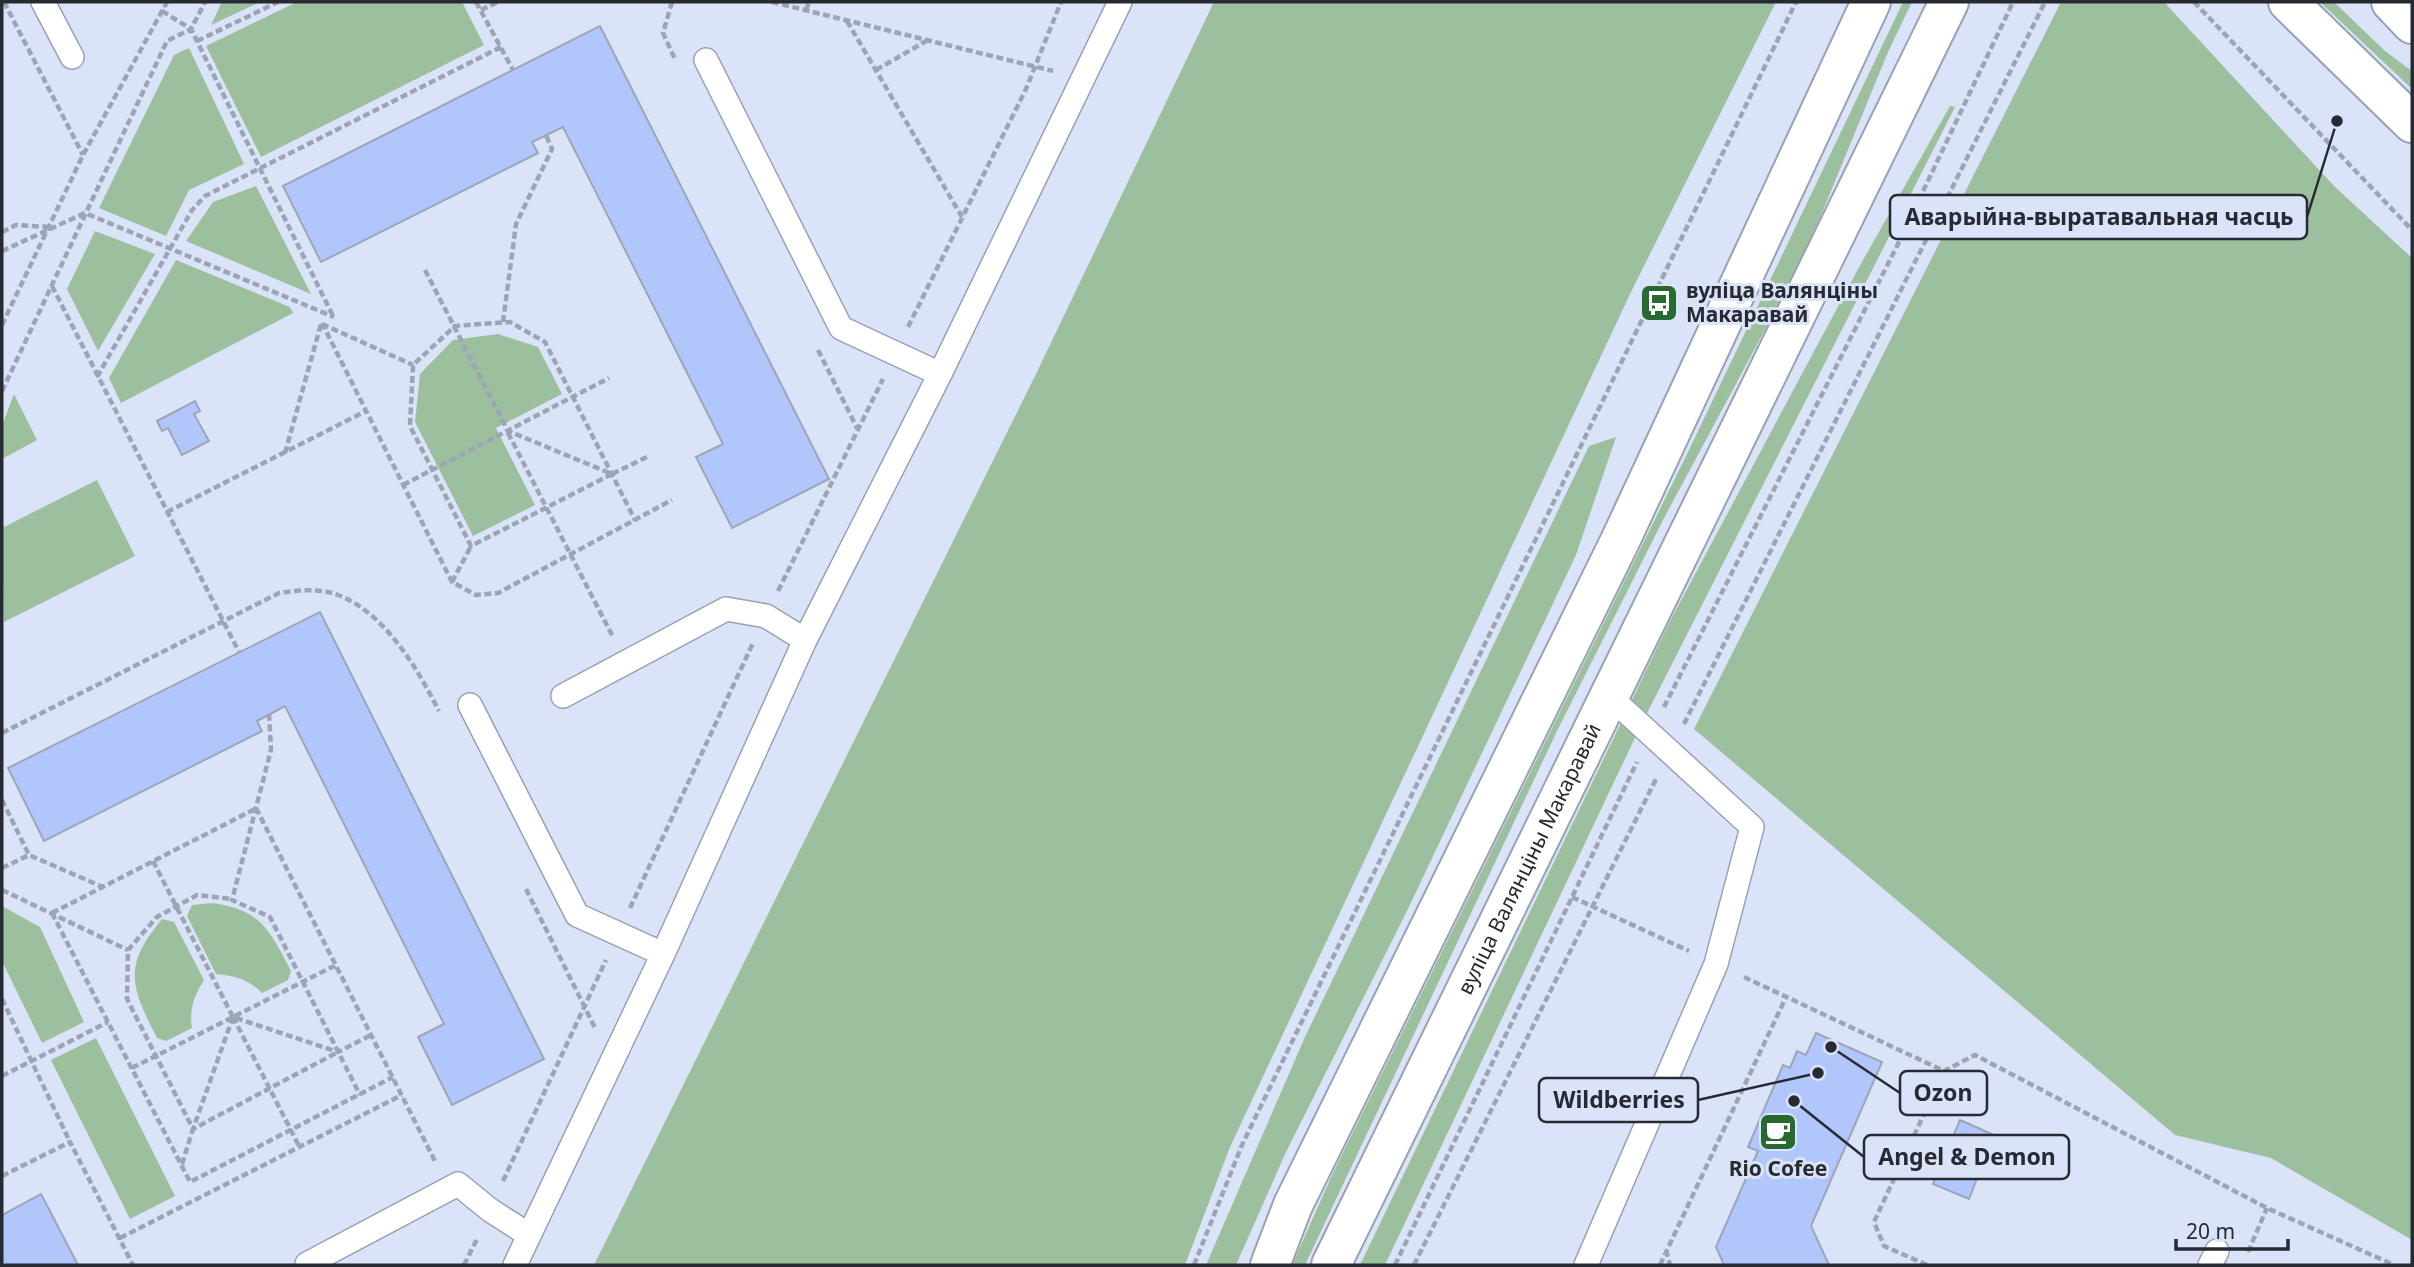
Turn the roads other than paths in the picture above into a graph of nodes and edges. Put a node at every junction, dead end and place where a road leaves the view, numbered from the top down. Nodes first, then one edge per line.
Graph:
1 (43, 2) edge
2 (1120, 2) edge
3 (1871, 2) edge
4 (1950, 2) edge
5 (2288, 2) edge
6 (2390, 2) edge
7 (2412, 24) edge
8 (72, 57) dead end
9 (706, 60) dead end
10 (2412, 123) edge
11 (940, 374) junction
12 (804, 640) junction
13 (564, 696) dead end
14 (1609, 696) junction
15 (470, 705) dead end
16 (663, 954) junction
17 (529, 1235) junction
18 (307, 1264) edge
19 (515, 1265) edge
20 (1270, 1265) edge
21 (1331, 1265) edge
22 (1586, 1265) edge

1 - 8 lane
2 - 11 lane
3 - 20 street
4 - 14 street, вуліца Валянціны Макаравай
5 - 10 street
6 - 7 street
9 - 11 lane
11 - 12 lane
12 - 13 lane
12 - 16 lane
14 - 21 street, вуліца Валянціны Макаравай
14 - 22 lane
15 - 16 lane
16 - 17 lane
17 - 18 lane
17 - 19 lane

